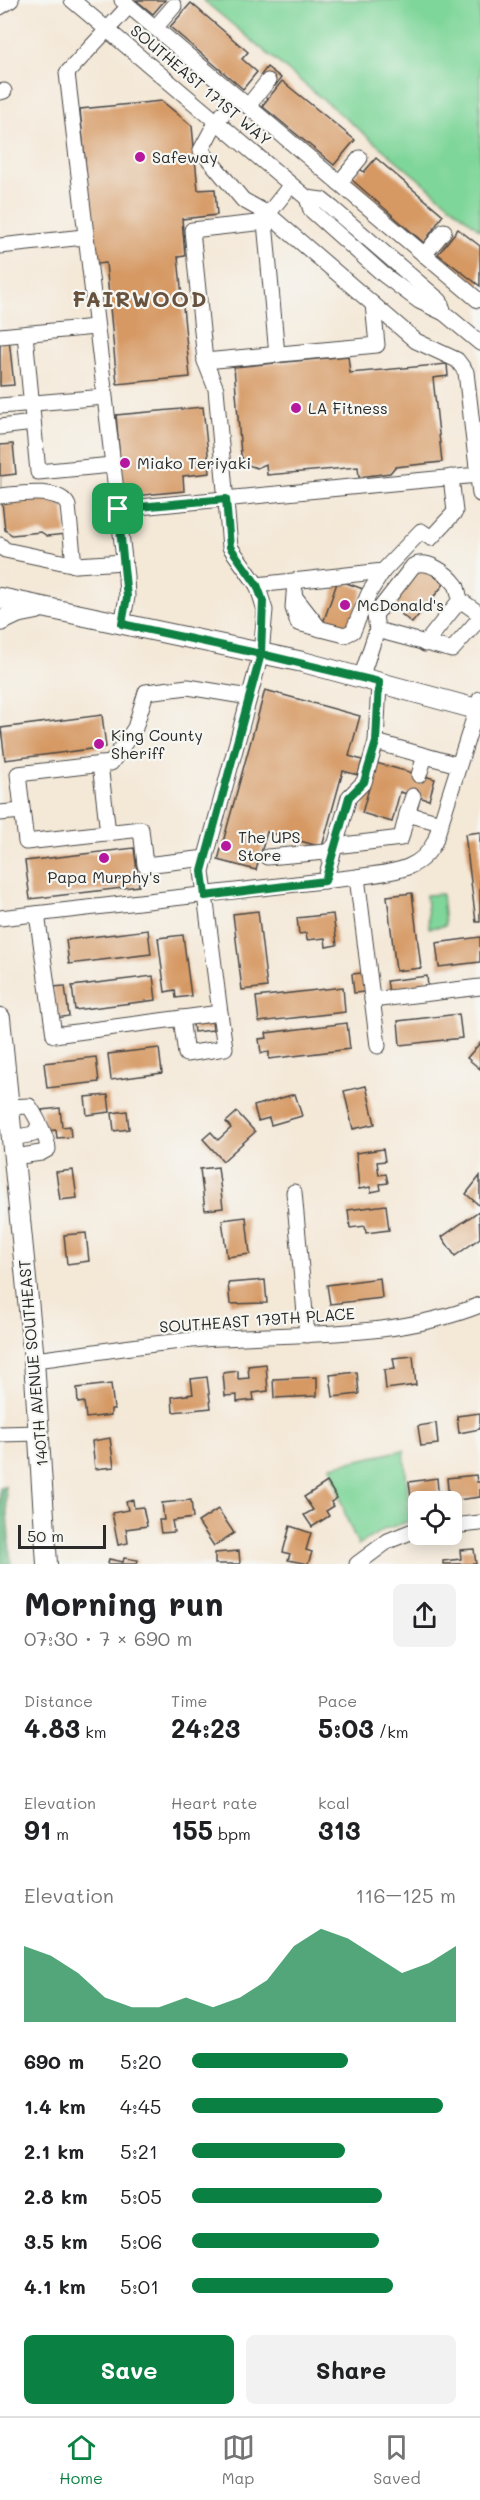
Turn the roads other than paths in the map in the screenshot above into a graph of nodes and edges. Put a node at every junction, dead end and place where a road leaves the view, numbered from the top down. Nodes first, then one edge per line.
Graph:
1 (11, 0) edge
2 (72, 0) edge
3 (125, 3) edge
4 (174, 6) dead end
5 (0, 7) edge
6 (155, 28) junction
7 (108, 31) junction
8 (268, 81) dead end
9 (242, 102) junction
10 (216, 122) junction
11 (360, 158) dead end
12 (291, 185) junction
13 (343, 186) junction
14 (307, 198) junction
15 (332, 208) junction
16 (266, 218) junction
17 (444, 231) dead end
18 (84, 237) junction
19 (0, 246) edge
20 (424, 255) junction
21 (441, 269) junction
22 (426, 288) junction
23 (478, 300) dead end
24 (373, 304) junction
25 (444, 313) junction
26 (96, 327) junction
27 (25, 334) junction
28 (0, 336) edge
29 (480, 343) edge
30 (277, 355) junction
31 (205, 362) junction
32 (104, 397) junction
33 (31, 403) junction
34 (0, 406) edge
35 (33, 423) junction
36 (0, 427) edge
37 (112, 465) junction
38 (42, 472) junction
39 (478, 475) junction
40 (451, 477) junction
41 (1, 490) edge
42 (480, 494) edge
43 (226, 499) junction
44 (118, 509) junction
45 (0, 545) edge
46 (124, 562) junction
47 (74, 565) junction
48 (383, 571) junction
49 (364, 573) junction
50 (257, 585) junction
51 (295, 589) junction
52 (369, 593) junction
53 (0, 598) edge
54 (460, 600) junction
55 (42, 609) junction
56 (480, 616) edge
57 (0, 621) edge
58 (122, 624) junction
59 (376, 630) junction
60 (425, 644) junction
61 (261, 654) junction
62 (370, 680) junction
63 (249, 698) junction
64 (479, 706) edge
65 (376, 742) junction
66 (425, 756) junction
67 (100, 764) junction
68 (459, 765) junction
69 (419, 775) dead end
70 (413, 796) dead end
71 (22, 811) junction
72 (0, 813) edge
73 (407, 814) junction
74 (441, 823) junction
75 (108, 833) junction
76 (335, 846) junction
77 (267, 857) dead end
78 (206, 858) junction
79 (357, 877) junction
80 (325, 881) junction
81 (205, 896) junction
82 (37, 914) junction
83 (0, 918) edge
84 (480, 987) edge
85 (372, 1000) junction
86 (220, 1013) junction
87 (0, 1018) edge
88 (181, 1018) junction
89 (378, 1046) dead end
90 (9, 1107) junction
91 (13, 1147) junction
92 (294, 1192) dead end
93 (480, 1305) edge
94 (307, 1335) junction
95 (34, 1360) junction
96 (40, 1432) junction
97 (0, 1434) edge
98 (480, 1523) edge
99 (462, 1525) edge
100 (408, 1533) edge
101 (47, 1564) edge
102 (357, 1564) edge

1 - 5 street
2 - 7 street, SOUTHEAST 171ST WAY
3 - 6 street
3 - 7 street
4 - 6 street
6 - 9 street
7 - 10 street, SOUTHEAST 171ST WAY
7 - 18 street
8 - 9 street
9 - 10 street
9 - 13 street
10 - 12 street, SOUTHEAST 171ST WAY
10 - 16 street
11 - 13 street
12 - 14 street, SOUTHEAST 171ST WAY
12 - 16 street
13 - 15 street
13 - 20 street
14 - 15 street, SOUTHEAST 171ST WAY
14 - 25 street, SOUTHEAST 171ST WAY
15 - 22 street, SOUTHEAST 171ST WAY
16 - 24 street
16 - 30 street
16 - 31 street
17 - 20 street
18 - 19 street
18 - 26 street
20 - 21 street
21 - 22 street
21 - 23 street
22 - 25 street, SOUTHEAST 171ST WAY
24 - 30 street
24 - 39 street
25 - 29 street, SOUTHEAST 171ST WAY
26 - 27 street
26 - 32 street
27 - 28 street
27 - 33 street
30 - 31 street
31 - 43 street
32 - 33 street
32 - 37 street
33 - 34 street
33 - 35 street
35 - 36 street
35 - 38 street
37 - 38 street
37 - 44 street
38 - 41 street
39 - 40 street
39 - 42 street
40 - 43 street
40 - 48 street
41 - 47 street
43 - 44 street
43 - 50 street
44 - 46 street
45 - 47 street
46 - 47 street
46 - 58 street
48 - 49 street
48 - 52 street
49 - 51 street
49 - 52 street
50 - 51 street
50 - 61 street
51 - 52 street
53 - 55 main road
54 - 56 street
54 - 59 street
54 - 60 street
55 - 57 main road
55 - 58 main road
56 - 60 street
58 - 61 main road
59 - 60 street
59 - 62 street
61 - 62 main road
61 - 63 street
62 - 64 main road
62 - 65 street
63 - 67 street
63 - 78 street
64 - 68 street
65 - 66 street
65 - 76 street
66 - 68 street
66 - 69 street
67 - 71 street
67 - 75 street
68 - 74 street
70 - 73 street
71 - 72 street
71 - 75 street
73 - 74 street
73 - 76 street
74 - 79 street
75 - 78 street
76 - 77 street
76 - 80 street
78 - 81 street
79 - 80 street
79 - 85 street
80 - 81 street
81 - 82 street
81 - 86 street
82 - 83 street
82 - 88 street
84 - 85 street
85 - 89 street
86 - 88 street
86 - 88 street
87 - 90 main road, 140TH AVENUE SOUTHEAST
90 - 91 main road, 140TH AVENUE SOUTHEAST
90 - 91 street
91 - 95 main road, 140TH AVENUE SOUTHEAST
92 - 94 street
93 - 94 street, SOUTHEAST 179TH PLACE
94 - 95 street, SOUTHEAST 179TH PLACE
95 - 96 main road, 140TH AVENUE SOUTHEAST
96 - 97 street
96 - 101 main road, 140TH AVENUE SOUTHEAST
98 - 99 street
100 - 102 street

